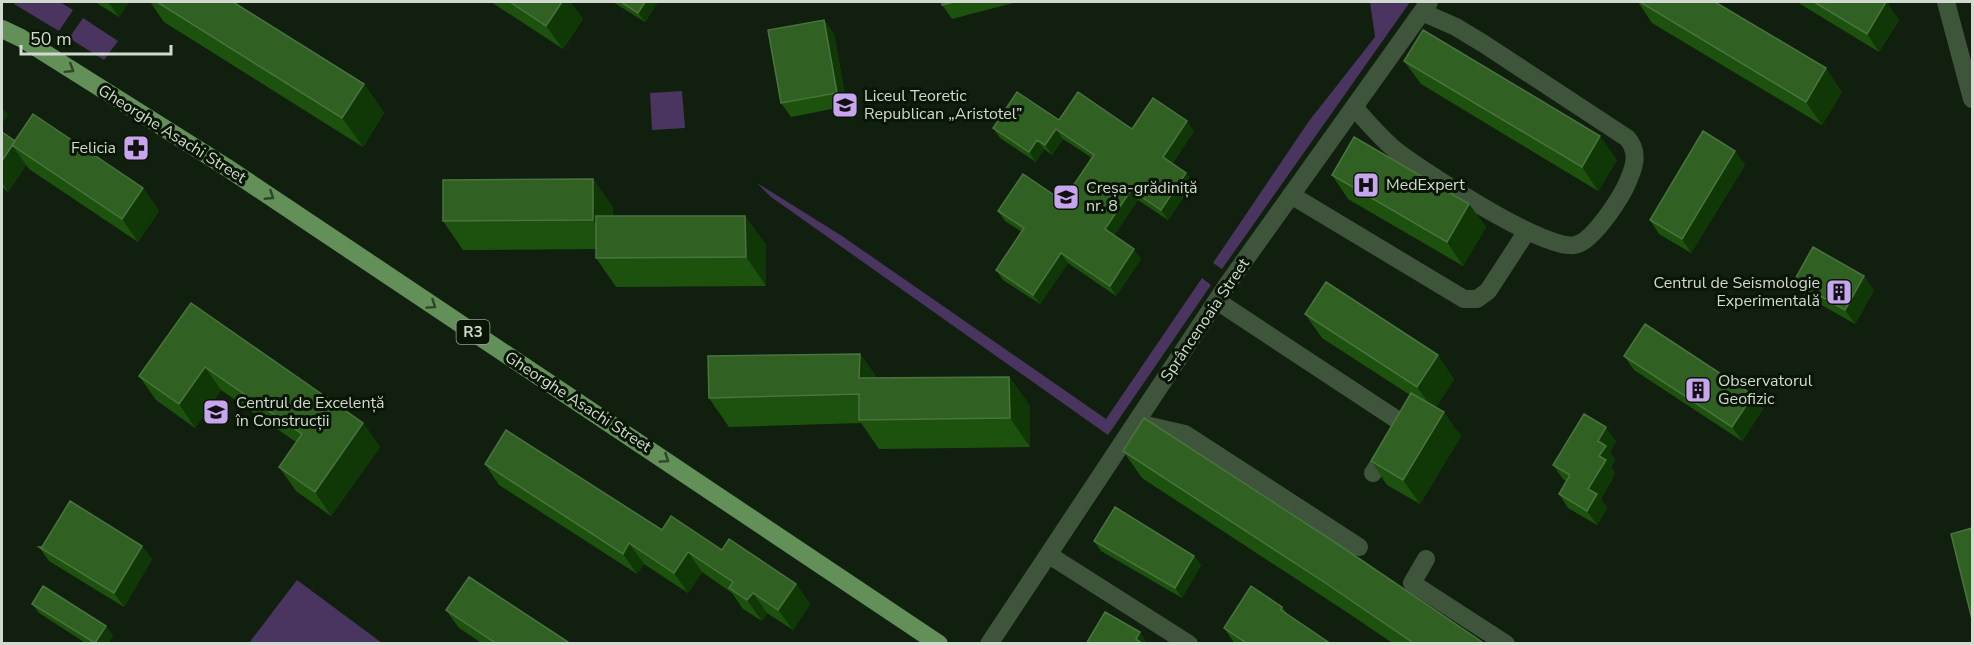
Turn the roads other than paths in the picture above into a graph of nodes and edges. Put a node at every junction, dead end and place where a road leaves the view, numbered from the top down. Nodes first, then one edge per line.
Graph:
1 (1946, 2) edge
2 (1425, 7) edge
3 (2, 29) edge
4 (1972, 99) edge
5 (1354, 107) junction
6 (1291, 195) junction
7 (1527, 231) junction
8 (1217, 301) junction
9 (1137, 423) junction
10 (1373, 473) edge
11 (1359, 547) dead end
12 (1049, 555) junction
13 (1426, 559) dead end
14 (939, 644) edge
15 (989, 644) edge
16 (1189, 644) edge
17 (1506, 644) edge

1 - 4 street
2 - 5 street, Sprâncenoaia Street
2 - 7 street
3 -> 14 main road, Gheorghe Asachi Street / R3
5 - 6 street, Sprâncenoaia Street
5 - 7 street
6 - 7 street
6 - 8 street, Sprâncenoaia Street
8 - 9 street, Sprâncenoaia Street
8 - 10 street
9 - 11 street
9 - 12 street, Sprâncenoaia Street
12 - 15 street, Sprâncenoaia Street
12 - 16 street
13 - 17 street

